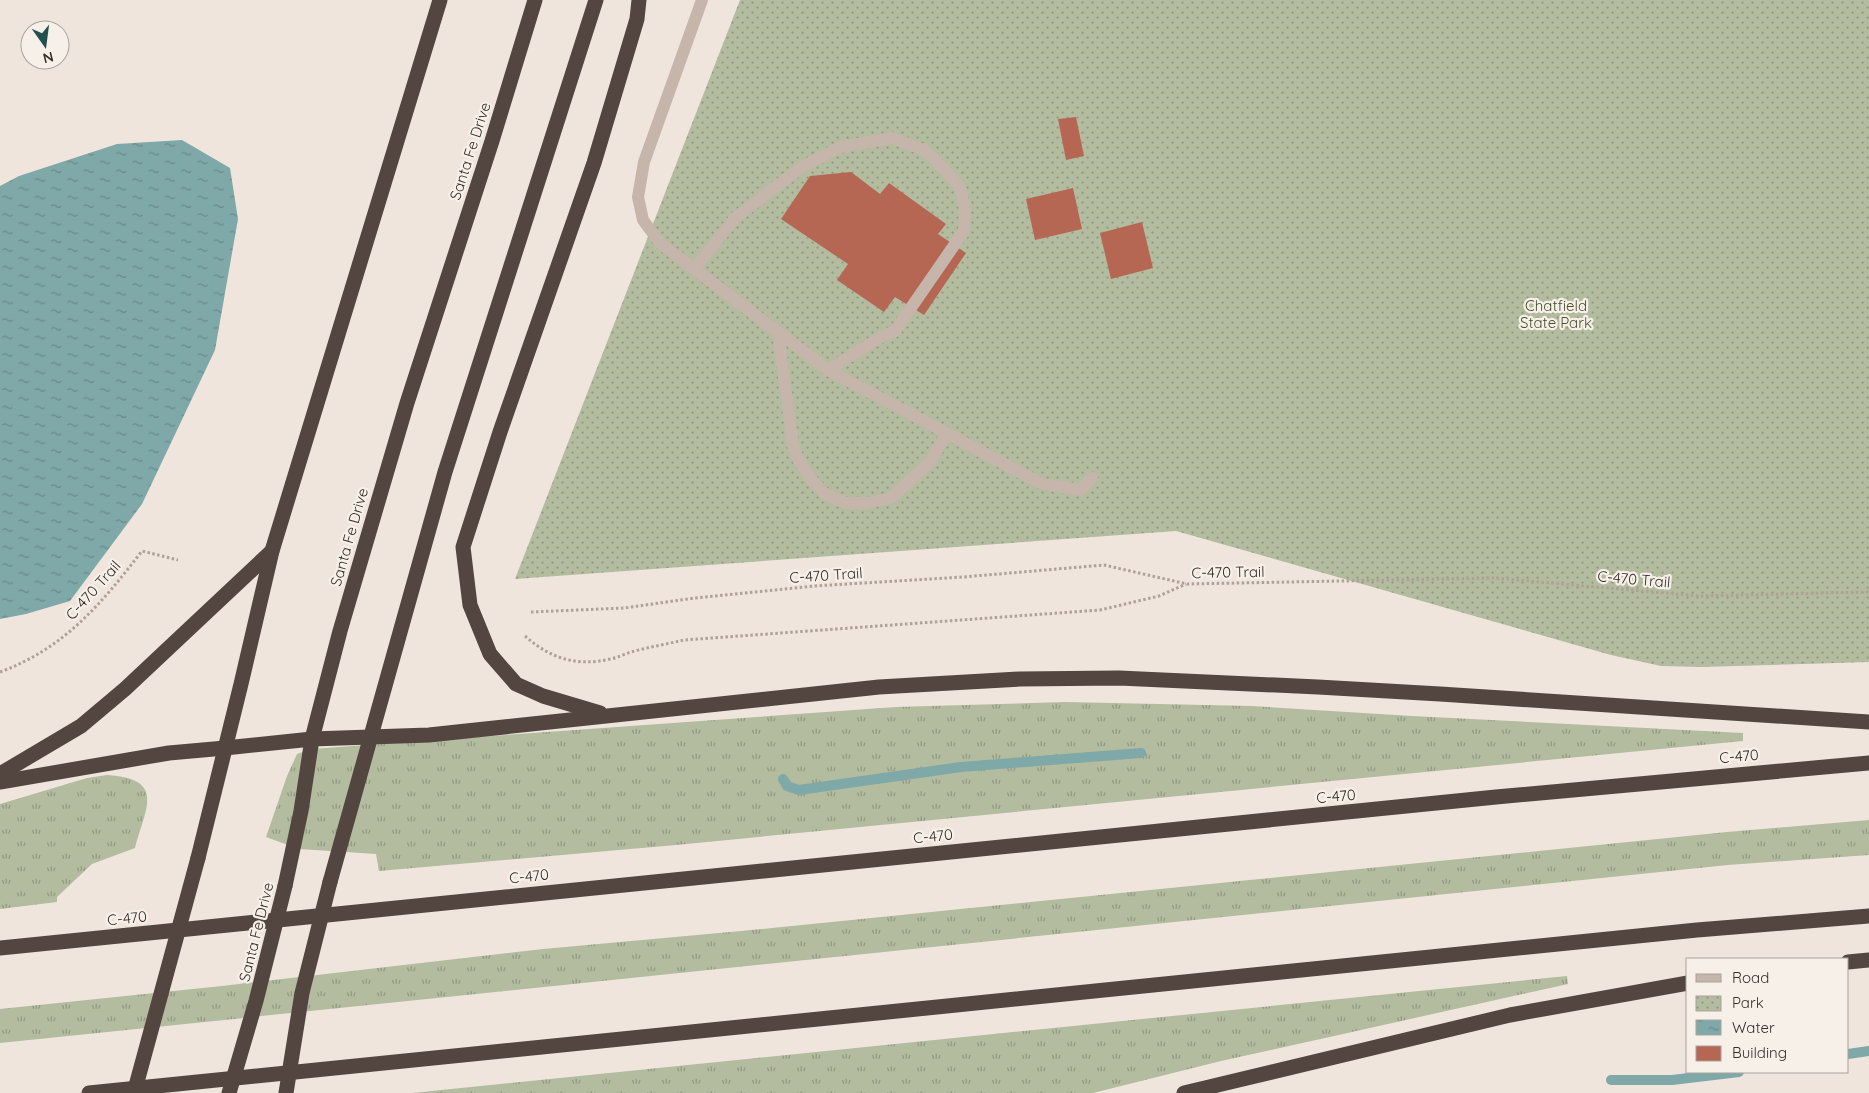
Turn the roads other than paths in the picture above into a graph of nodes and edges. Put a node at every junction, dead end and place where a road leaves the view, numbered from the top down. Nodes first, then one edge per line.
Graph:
1 (440, 0) edge
2 (535, 0) edge
3 (596, 0) edge
4 (639, 0) edge
5 (702, 0) edge
6 (694, 269) junction
7 (778, 332) junction
8 (828, 370) junction
9 (947, 433) junction
10 (1092, 478) dead end
11 (272, 551) junction
12 (606, 715) junction
13 (1869, 722) edge
14 (371, 737) junction
15 (312, 739) junction
16 (226, 748) junction
17 (1869, 763) edge
18 (0, 774) edge
19 (0, 782) edge
20 (1869, 916) edge
21 (0, 948) edge
22 (1869, 960) edge
23 (1849, 962) edge
24 (1686, 983) edge
25 (90, 1093) edge
26 (134, 1093) edge
27 (229, 1093) edge
28 (286, 1093) edge
29 (1184, 1093) edge

1 - 11 highway
2 - 15 highway, Santa Fe Drive
3 - 14 highway
4 - 12 highway
5 - 6 street
6 - 7 street
6 - 8 street
7 - 8 street
7 - 9 street
8 - 9 street
9 - 10 street
11 - 16 highway
11 - 18 highway
12 - 13 highway
12 - 14 highway
14 - 15 highway
14 - 28 highway, bridge
15 - 16 highway
15 - 27 highway, Santa Fe Drive, bridge
16 - 19 highway
16 - 26 highway, bridge
17 - 21 highway, C-470
20 - 25 highway
22 - 23 highway
24 - 29 highway

